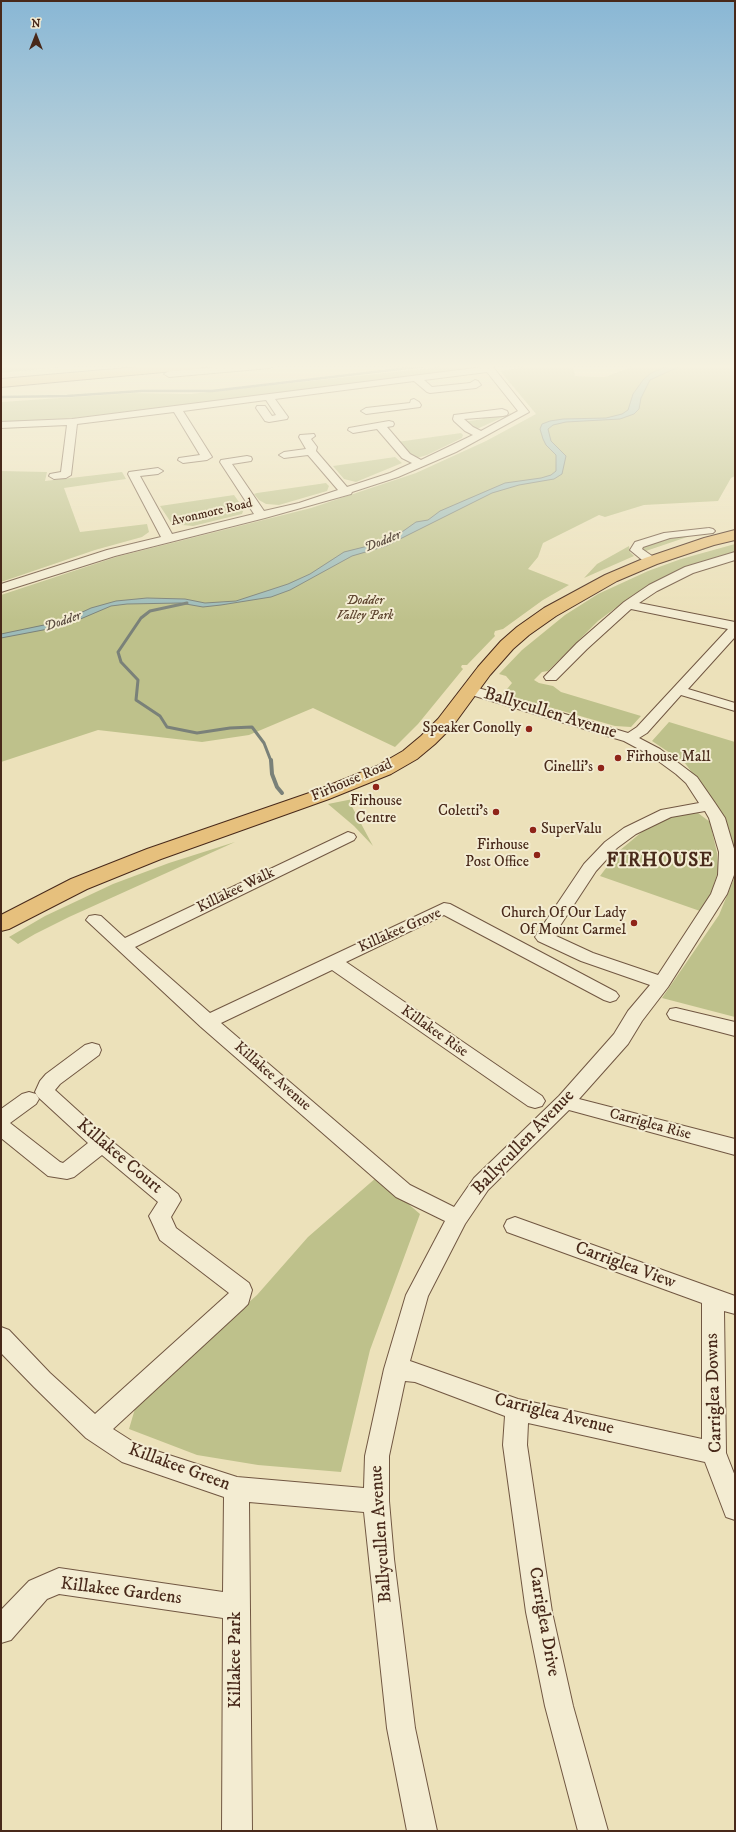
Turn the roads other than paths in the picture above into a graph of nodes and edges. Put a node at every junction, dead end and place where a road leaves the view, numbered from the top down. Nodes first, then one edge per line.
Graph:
1 (69, 450) edge
2 (203, 450) edge
3 (293, 450) edge
4 (314, 450) edge
5 (402, 450) edge
6 (451, 450) edge
7 (284, 454) dead end
8 (247, 459) dead end
9 (183, 460) dead end
10 (421, 464) junction
11 (158, 471) dead end
12 (54, 476) dead end
13 (347, 492) junction
14 (261, 516) junction
15 (709, 531) dead end
16 (735, 535) edge
17 (168, 538) junction
18 (735, 556) edge
19 (651, 561) junction
20 (1, 588) edge
21 (628, 605) junction
22 (735, 628) edge
23 (551, 677) dead end
24 (470, 690) junction
25 (678, 690) junction
26 (735, 707) edge
27 (629, 738) junction
28 (710, 806) junction
29 (348, 837) dead end
30 (95, 920) dead end
31 (1, 924) edge
32 (124, 945) junction
33 (333, 962) junction
34 (662, 983) junction
35 (610, 996) dead end
36 (676, 1014) dead end
37 (208, 1022) junction
38 (735, 1029) edge
39 (92, 1050) dead end
40 (29, 1099) dead end
41 (536, 1101) dead end
42 (566, 1101) junction
43 (1, 1119) edge
44 (1, 1127) edge
45 (102, 1144) junction
46 (735, 1147) edge
47 (458, 1218) junction
48 (515, 1226) dead end
49 (713, 1298) junction
50 (735, 1305) edge
51 (1, 1337) edge
52 (396, 1369) junction
53 (518, 1410) junction
54 (95, 1430) junction
55 (714, 1453) junction
56 (237, 1489) junction
57 (376, 1500) junction
58 (735, 1508) edge
59 (236, 1607) junction
60 (1, 1630) edge
61 (237, 1831) edge
62 (422, 1831) edge
63 (594, 1831) edge

1 - 12 street
2 - 9 street
3 - 7 street
4 - 13 street
5 - 10 street
6 - 10 street, Avonmore Road
8 - 14 street
10 - 13 street, Avonmore Road
11 - 17 street
13 - 14 street, Avonmore Road
14 - 17 street, Avonmore Road
15 - 19 street
16 - 19 main road, Firhouse Road
17 - 20 street, Avonmore Road
18 - 21 street
19 - 24 main road, Firhouse Road
21 - 22 street
21 - 23 street
22 - 25 street
24 - 27 street, Ballycullen Avenue
24 - 31 main road, Firhouse Road
25 - 26 street
25 - 27 street
27 - 28 street, Ballycullen Avenue
28 - 34 street, Ballycullen Avenue
28 - 34 street
29 - 32 street, Killakee Walk
30 - 32 street, Killakee Avenue
32 - 37 street, Killakee Avenue
33 - 35 street, Killakee Grove
33 - 37 street, Killakee Grove
33 - 41 street, Killakee Rise
34 - 42 street, Ballycullen Avenue
36 - 38 street
37 - 47 street, Killakee Avenue
39 - 45 street, Killakee Court
40 - 43 street
42 - 46 street, Carriglea Rise
42 - 47 street, Ballycullen Avenue
44 - 45 street
45 - 54 street, Killakee Court
47 - 52 street, Ballycullen Avenue
48 - 49 street, Carriglea View
49 - 50 street, Carriglea View
49 - 55 street, Carriglea Downs
51 - 54 street, Killakee Green
52 - 53 street, Carriglea Avenue
52 - 57 street, Ballycullen Avenue
53 - 55 street, Carriglea Avenue
53 - 63 street, Carriglea Drive
54 - 56 street, Killakee Green
55 - 58 street, Carriglea Downs
56 - 57 street, Killakee Green
56 - 59 street, Killakee Park
57 - 62 street, Ballycullen Avenue
59 - 60 street, Killakee Gardens
59 - 61 street, Killakee Park

